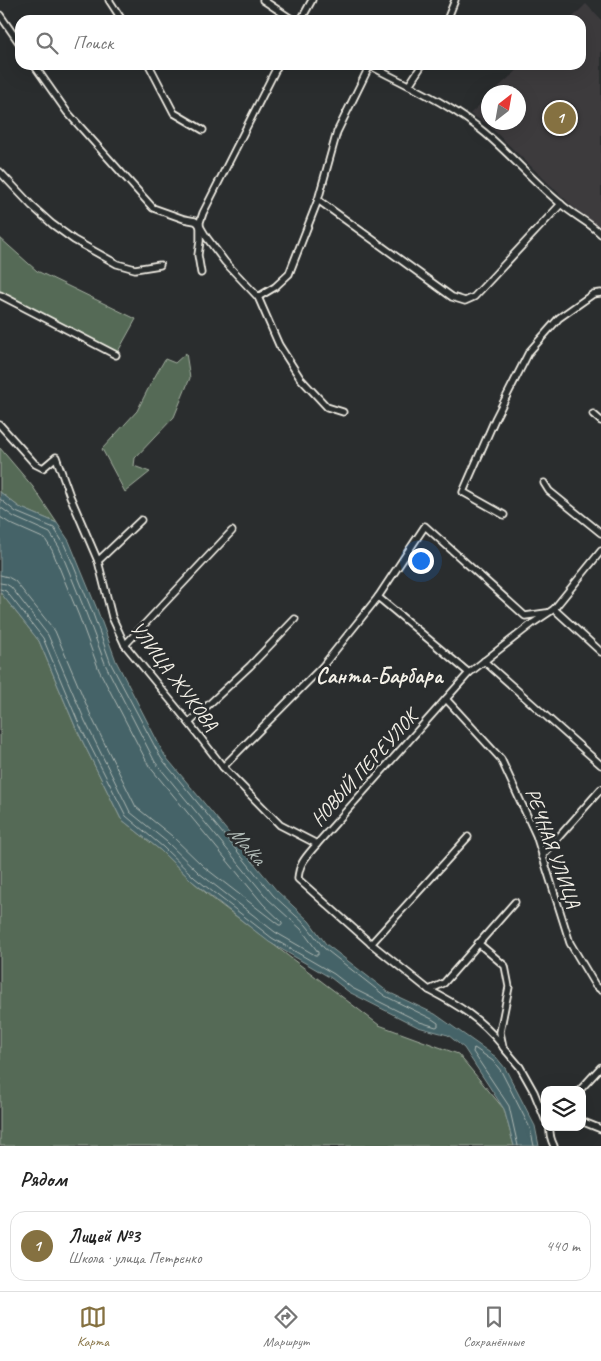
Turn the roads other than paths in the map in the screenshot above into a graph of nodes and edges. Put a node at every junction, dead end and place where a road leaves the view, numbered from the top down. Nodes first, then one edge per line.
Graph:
1 (109, 0) edge
2 (262, 0) edge
3 (312, 0) edge
4 (456, 0) edge
5 (0, 15) edge
6 (119, 15) edge
7 (285, 15) edge
8 (304, 15) edge
9 (448, 15) edge
10 (15, 37) edge
11 (37, 70) edge
12 (152, 70) edge
13 (275, 70) edge
14 (367, 70) edge
15 (379, 70) edge
16 (419, 70) edge
17 (409, 85) junction
18 (202, 130) dead end
19 (0, 172) edge
20 (318, 200) junction
21 (561, 204) junction
22 (200, 227) junction
23 (601, 234) edge
24 (160, 265) dead end
25 (201, 273) dead end
26 (601, 293) edge
27 (0, 295) edge
28 (258, 297) junction
29 (116, 355) dead end
30 (343, 412) dead end
31 (593, 414) dead end
32 (601, 421) edge
33 (0, 425) edge
34 (544, 483) dead end
35 (504, 515) dead end
36 (141, 520) dead end
37 (232, 531) dead end
38 (601, 533) edge
39 (601, 551) edge
40 (98, 561) junction
41 (378, 597) junction
42 (551, 611) junction
43 (295, 620) dead end
44 (125, 645) junction
45 (601, 652) edge
46 (484, 661) junction
47 (469, 673) junction
48 (446, 699) junction
49 (189, 723) junction
50 (601, 766) edge
51 (223, 767) junction
52 (601, 789) edge
53 (468, 837) dead end
54 (317, 844) junction
55 (542, 856) junction
56 (515, 902) dead end
57 (478, 943) junction
58 (370, 944) junction
59 (429, 990) junction
60 (601, 990) edge
61 (503, 1047) junction
62 (601, 1067) edge
63 (584, 1086) edge
64 (541, 1110) edge
65 (586, 1123) edge
66 (601, 1129) edge
67 (549, 1131) edge
68 (554, 1146) edge

1 - 6 street
2 - 7 street
3 - 8 street
4 - 9 street
5 - 10 street
11 - 22 street
12 - 18 street
13 - 22 street
14 - 20 street
15 - 17 street
16 - 17 street
17 - 21 street
19 - 24 street
20 - 21 street
20 - 28 street
21 - 23 street
22 - 25 street
22 - 28 street
26 - 35 street
27 - 29 street
28 - 30 street
31 - 32 street
33 - 40 street, УЛИЦА ЖУКОВА
34 - 38 street
36 - 40 street
37 - 44 street
39 - 42 street, НОВЫЙ ПЕРЕУЛОК
40 - 44 street, УЛИЦА ЖУКОВА
41 - 42 street
41 - 47 street
41 - 51 street
42 - 45 street
42 - 46 street, НОВЫЙ ПЕРЕУЛОК
43 - 49 street
44 - 49 street, УЛИЦА ЖУКОВА
46 - 47 street, НОВЫЙ ПЕРЕУЛОК
46 - 50 street
47 - 48 street, НОВЫЙ ПЕРЕУЛОК
48 - 54 street, НОВЫЙ ПЕРЕУЛОК
48 - 55 street, РЕЧНАЯ УЛИЦА
49 - 51 street, УЛИЦА ЖУКОВА
51 - 54 street, УЛИЦА ЖУКОВА
52 - 55 street
53 - 58 street
54 - 58 street, НОВЫЙ ПЕРЕУЛОК
55 - 60 street, РЕЧНАЯ УЛИЦА
56 - 57 street
57 - 59 street
57 - 61 street
58 - 59 street
59 - 61 street
61 - 64 street
62 - 63 street
65 - 66 street
67 - 68 street

